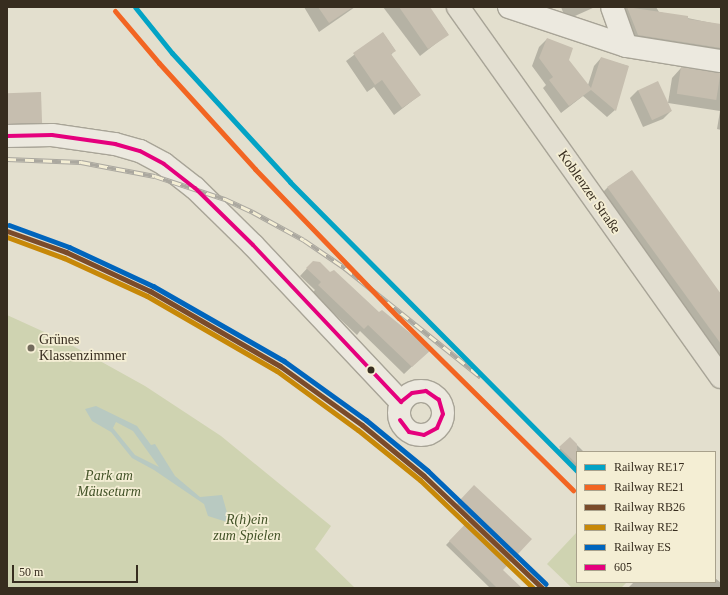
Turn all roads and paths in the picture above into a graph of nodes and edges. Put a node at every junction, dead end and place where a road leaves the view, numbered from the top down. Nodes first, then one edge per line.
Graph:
1 (458, 7) edge
2 (509, 7) edge
3 (612, 7) edge
4 (626, 46) junction
5 (721, 61) edge
6 (7, 136) edge
7 (721, 377) edge
8 (401, 402) dead end

1 - 7 main road, Koblenzer Straße
2 - 4 street
3 - 4 street
4 - 5 street
6 - 8 street

